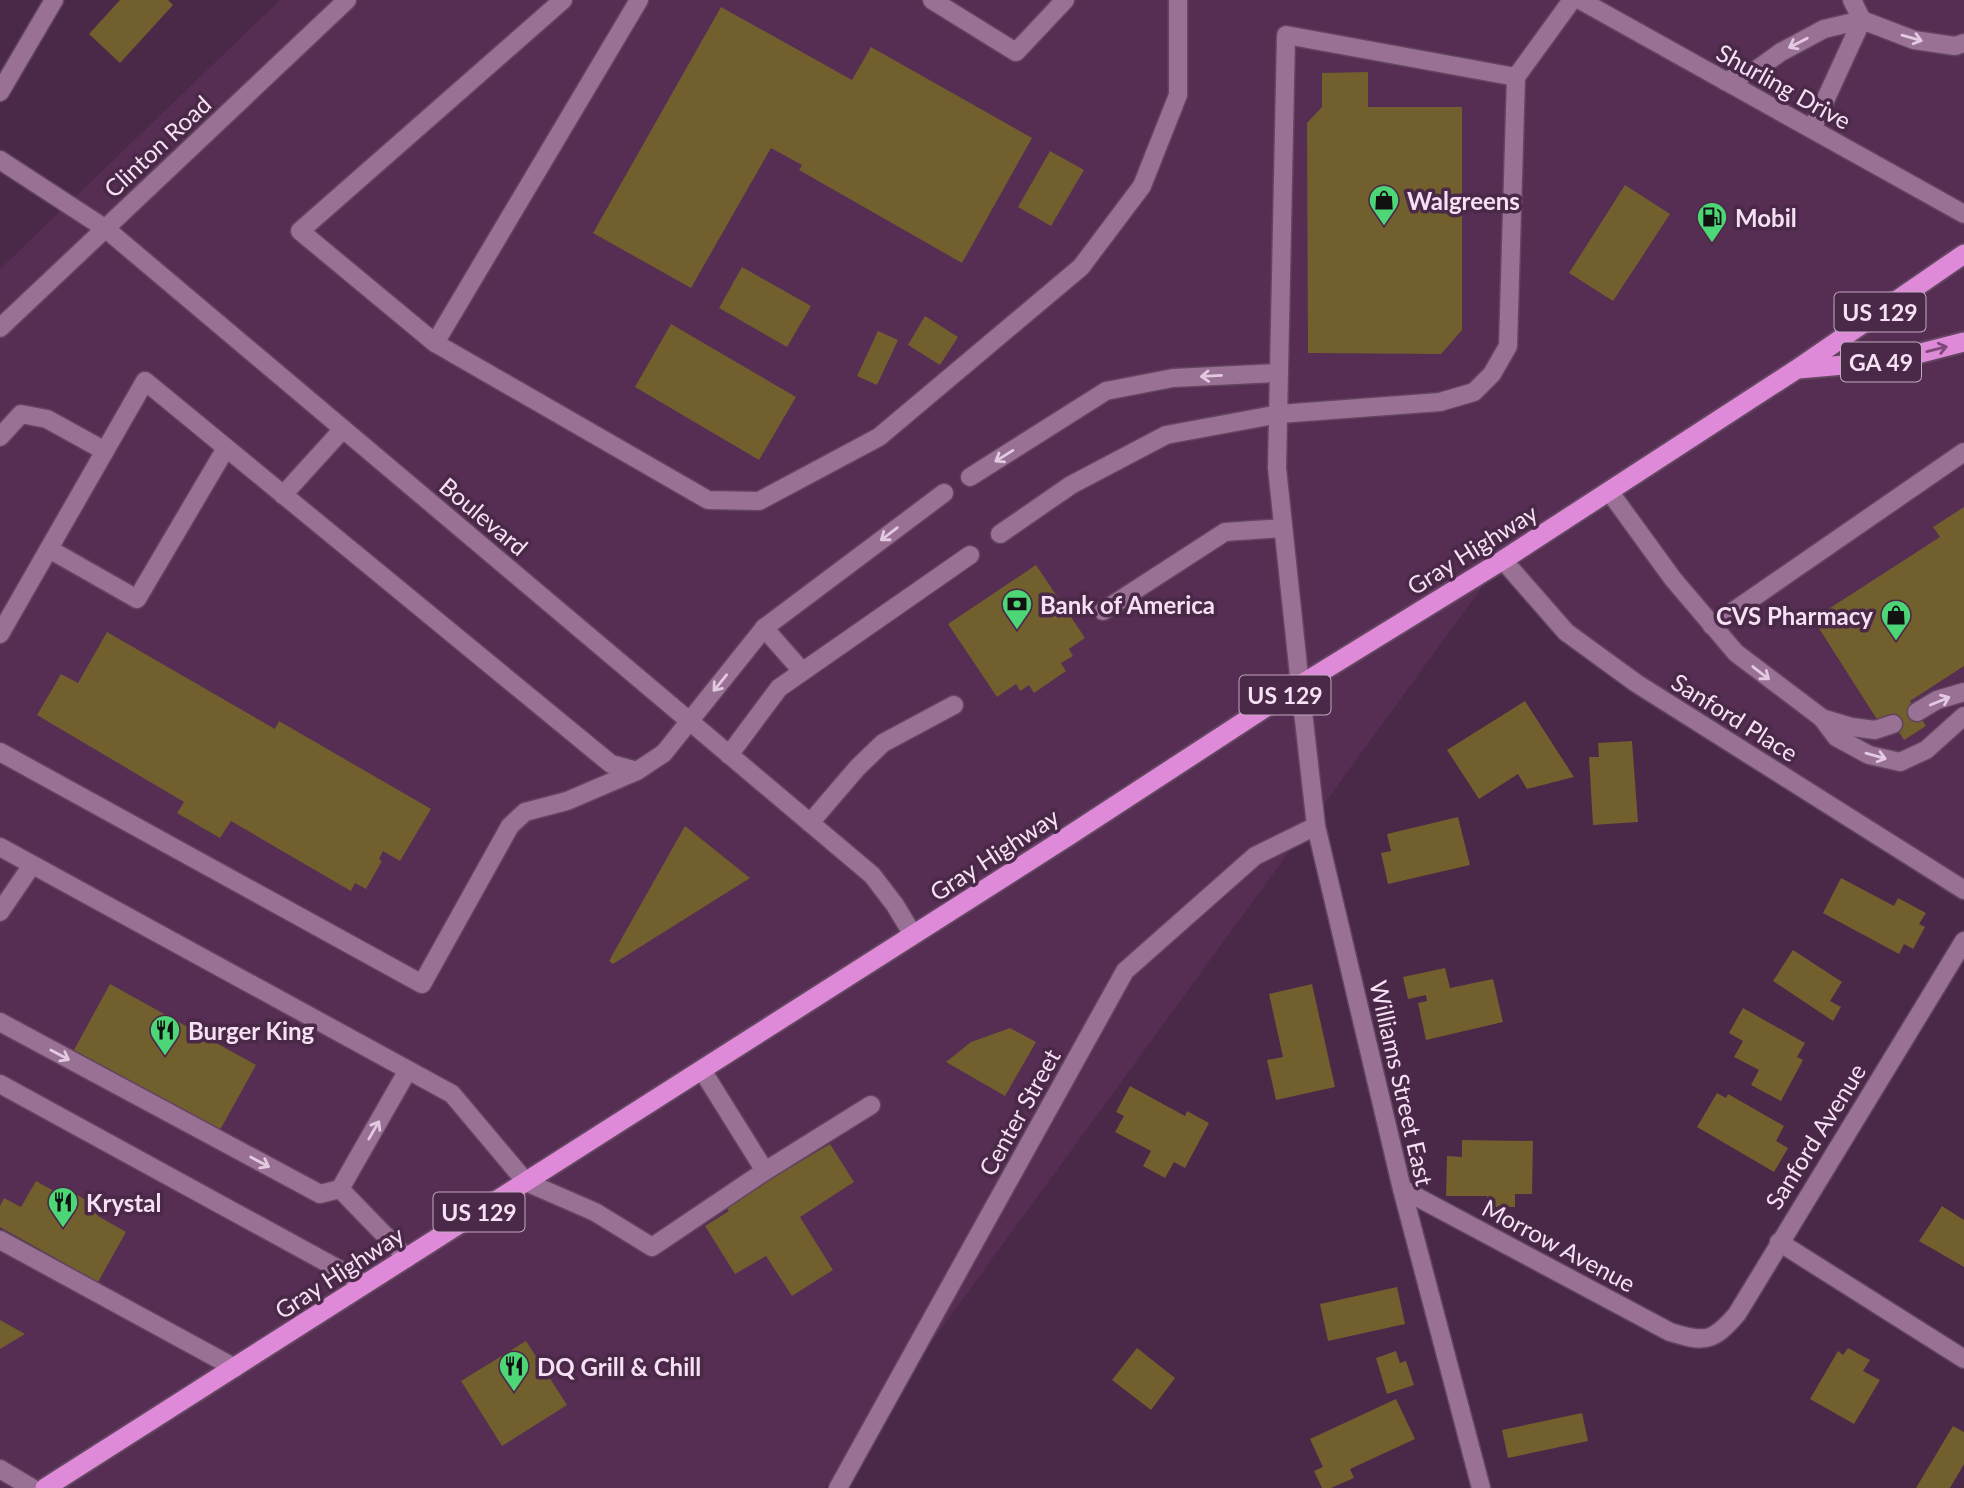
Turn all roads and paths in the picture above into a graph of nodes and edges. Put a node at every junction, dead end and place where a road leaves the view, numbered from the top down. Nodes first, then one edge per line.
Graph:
1 (54, 0) edge
2 (347, 0) edge
3 (563, 0) edge
4 (639, 0) edge
5 (932, 0) edge
6 (1065, 0) edge
7 (1178, 0) edge
8 (1572, 0) edge
9 (1580, 0) edge
10 (1852, 0) edge
11 (1862, 20) junction
12 (1964, 43) edge
13 (1516, 77) junction
14 (1725, 81) junction
15 (0, 92) edge
16 (1812, 129) junction
17 (0, 160) edge
18 (1964, 214) edge
19 (106, 229) junction
20 (1964, 254) edge
21 (0, 328) edge
22 (1964, 342) edge
23 (435, 343) junction
24 (1797, 369) junction
25 (1279, 373) junction
26 (1279, 414) junction
27 (343, 429) junction
28 (0, 436) edge
29 (226, 448) junction
30 (105, 451) junction
31 (1964, 452) edge
32 (970, 477) dead end
33 (1609, 491) junction
34 (944, 493) dead end
35 (283, 495) junction
36 (1283, 528) junction
37 (1000, 534) dead end
38 (49, 548) junction
39 (970, 555) dead end
40 (1503, 560) junction
41 (1103, 611) dead end
42 (1712, 626) junction
43 (764, 628) junction
44 (0, 634) edge
45 (802, 671) junction
46 (1300, 685) junction
47 (1964, 692) edge
48 (954, 705) dead end
49 (1917, 712) dead end
50 (1964, 716) edge
51 (1822, 718) junction
52 (689, 721) junction
53 (1894, 724) dead end
54 (0, 752) edge
55 (729, 755) junction
56 (637, 771) junction
57 (810, 823) junction
58 (1316, 826) junction
59 (0, 847) edge
60 (32, 865) junction
61 (1964, 890) edge
62 (0, 912) edge
63 (913, 935) junction
64 (1964, 941) edge
65 (0, 1022) edge
66 (408, 1070) junction
67 (702, 1070) junction
68 (0, 1084) edge
69 (871, 1105) dead end
70 (765, 1171) junction
71 (526, 1182) junction
72 (340, 1189) junction
73 (1402, 1189) junction
74 (0, 1240) edge
75 (1779, 1242) junction
76 (407, 1258) junction
77 (366, 1284) junction
78 (1696, 1340) joint
79 (1964, 1359) edge
80 (234, 1368) junction
81 (0, 1469) edge
82 (32, 1488) edge
83 (46, 1488) edge
84 (838, 1488) edge
85 (1481, 1488) edge

1 - 15 street
2 - 19 street, Clinton Road
3 - 23 street
4 - 23 street
5 - 6 street
7 - 23 street
8 - 13 street
9 - 14 street, Shurling Drive
10 - 11 street
11 -> 12 street
11 -> 14 street
11 - 16 street
13 - 25 street, Williams Street East
13 - 26 street
14 - 16 street, Shurling Drive
16 - 18 street, Shurling Drive
17 - 19 street, Boulevard
19 - 21 street, Clinton Road
19 - 27 street, Boulevard
20 - 24 highway, Gray Highway / US 129
24 -> 22 highway, GA 49
24 - 33 highway, Gray Highway / US 129
25 - 26 street, Williams Street East
25 -> 32 street
26 - 36 street, Williams Street East
26 - 37 street
27 - 35 street
27 - 52 street, Boulevard
28 - 30 street
29 - 30 street
29 - 35 street
29 - 38 street
30 - 38 street
31 - 42 street
33 - 40 highway, Gray Highway / US 129
33 - 42 street
34 -> 43 street
35 - 56 street
36 - 41 street
36 - 46 street, Williams Street East
38 - 44 street
39 - 45 street
40 - 46 highway, Gray Highway / US 129
40 - 61 street, Sanford Place
42 -> 51 street
43 - 45 street
43 -> 52 street
45 - 55 street
46 - 58 street, Williams Street East
46 - 63 highway, Gray Highway / US 129
49 -> 47 street
48 - 57 street
51 -> 50 street
51 - 53 street
52 - 55 street, Boulevard
52 - 56 street
54 - 56 street
55 - 57 street, Boulevard
57 - 63 street, Boulevard
58 - 73 street, Williams Street East
58 - 84 street, Center Street
59 - 60 street
60 - 62 street
60 - 66 street
63 - 67 highway, Gray Highway / US 129
64 - 75 street, Sanford Avenue
65 -> 72 street
66 - 71 street
72 -> 66 street
67 - 70 street
67 - 71 highway, Gray Highway / US 129
68 - 77 street
69 - 70 street
70 - 71 street
71 - 76 highway, Gray Highway / US 129
72 - 76 street
73 - 78 street, Morrow Avenue
73 - 85 street, Williams Street East
74 - 80 street
75 - 78 street, Sanford Avenue
75 - 79 street
76 - 77 highway, Gray Highway / US 129
77 - 80 highway, Gray Highway / US 129
80 - 83 highway, Gray Highway / US 129
81 - 82 street

